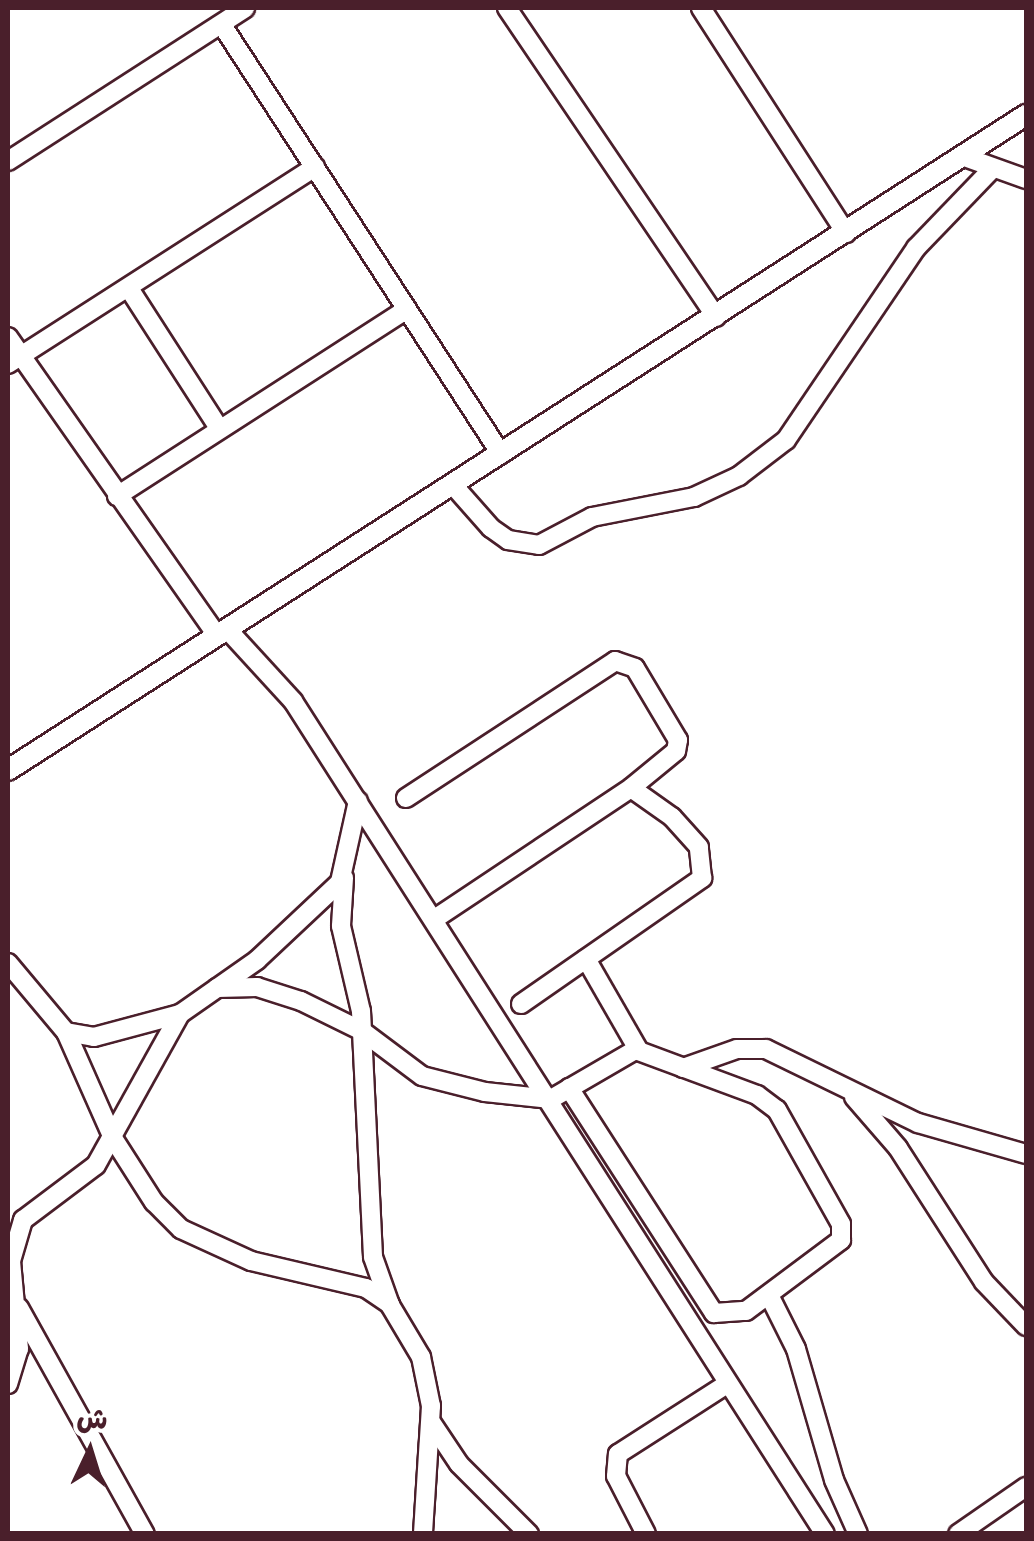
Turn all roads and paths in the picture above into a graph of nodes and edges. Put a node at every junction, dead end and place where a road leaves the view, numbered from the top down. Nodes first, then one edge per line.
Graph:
1 (246, 8) edge
2 (508, 8) edge
3 (702, 8) edge
4 (222, 25) junction
5 (1026, 115) edge
6 (962, 156) junction
7 (8, 160) edge
8 (315, 167) junction
9 (990, 171) junction
10 (1026, 179) edge
11 (846, 233) junction
12 (130, 290) junction
13 (407, 309) junction
14 (716, 317) junction
15 (8, 336) edge
16 (14, 360) edge
17 (219, 428) junction
18 (502, 454) junction
19 (453, 485) junction
20 (117, 496) junction
21 (222, 632) junction
22 (8, 770) edge
23 (632, 788) junction
24 (406, 798) dead end
25 (358, 801) junction
26 (345, 873) junction
27 (436, 918) junction
28 (586, 959) junction
29 (8, 963) edge
30 (216, 988) junction
31 (521, 1004) dead end
32 (180, 1014) junction
33 (66, 1032) junction
34 (362, 1032) junction
35 (637, 1049) junction
36 (683, 1068) junction
37 (843, 1085) junction
38 (568, 1088) junction
39 (551, 1099) junction
40 (113, 1138) junction
41 (1026, 1154) edge
42 (11, 1296) edge
43 (769, 1296) junction
44 (390, 1305) junction
45 (1026, 1326) edge
46 (8, 1384) edge
47 (727, 1384) junction
48 (432, 1422) junction
49 (1026, 1487) edge
50 (145, 1534) edge
51 (423, 1534) edge
52 (530, 1534) edge
53 (646, 1534) edge
54 (824, 1534) edge
55 (858, 1534) edge
56 (958, 1534) edge

1 - 4 street
2 - 14 street
3 - 11 street
4 - 7 street
4 - 8 street
5 - 6 main road
6 - 9 street
6 - 11 main road
8 - 12 street
8 - 13 street
9 - 10 street
9 - 19 street
11 - 14 main road
12 - 16 street
12 - 17 street
13 - 17 street
13 - 18 street
14 - 18 main road
15 - 16 street
16 - 20 street
17 - 20 street
18 - 19 main road
19 - 21 main road
20 - 21 street
21 - 22 main road
21 - 25 street
23 - 24 street
23 - 27 street
23 - 28 street
25 - 26 street
25 - 27 street
26 - 30 street
26 - 34 street
27 - 39 street
28 - 31 street
28 - 35 street
29 - 33 street
30 - 32 street
30 - 34 street
32 - 33 street
32 - 40 street
33 - 40 street
34 - 39 street
34 - 44 street
35 - 36 street
35 - 38 street
36 - 37 street
36 - 43 street
37 - 41 street
37 - 45 street
38 - 39 street
38 - 43 street
39 - 47 street
40 - 42 street
40 - 44 street
42 - 46 street
42 - 50 street
43 - 55 street
44 - 48 street
47 - 53 street
47 - 54 street
48 - 51 street
48 - 52 street
49 - 56 street

